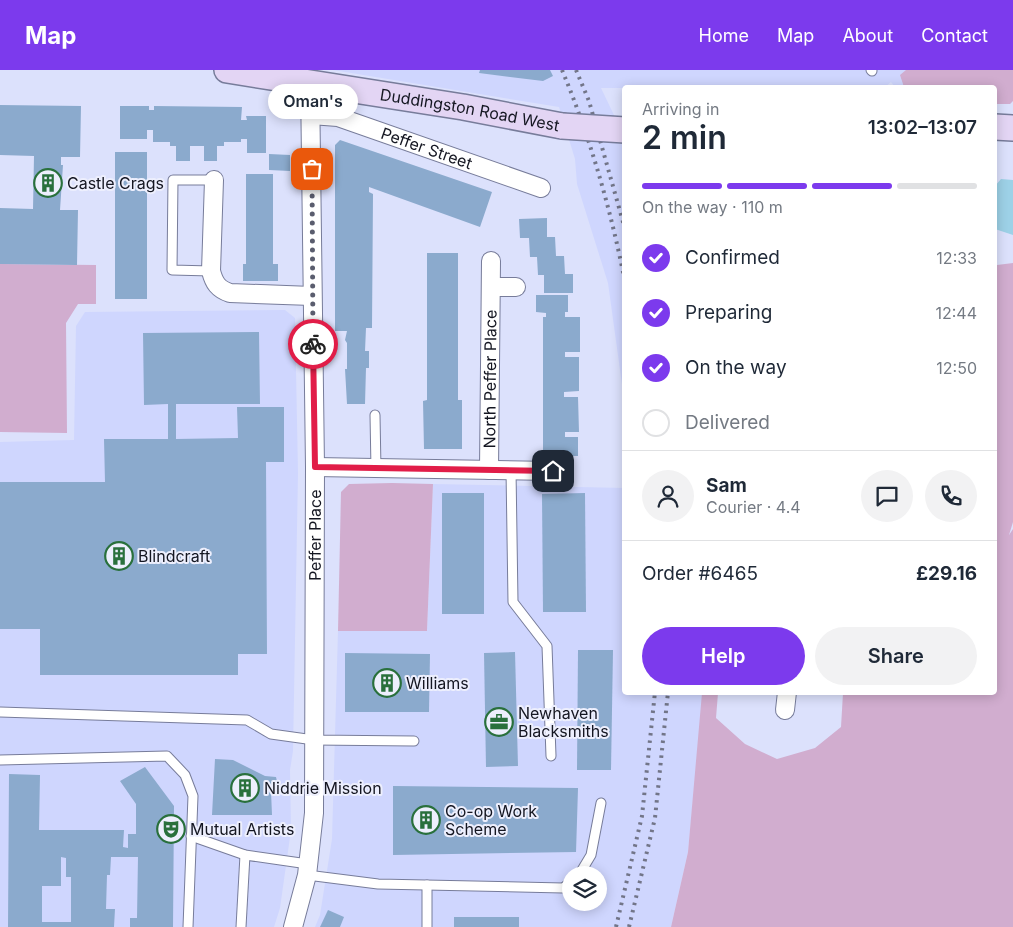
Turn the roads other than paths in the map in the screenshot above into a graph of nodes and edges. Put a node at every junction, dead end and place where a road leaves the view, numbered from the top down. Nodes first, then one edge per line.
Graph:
1 (235, 71) edge
2 (310, 82) junction
3 (311, 115) junction
4 (997, 127) edge
5 (1013, 128) edge
6 (622, 130) edge
7 (214, 180) joint
8 (541, 188) dead end
9 (491, 261) dead end
10 (212, 272) junction
11 (516, 287) dead end
12 (492, 288) junction
13 (312, 296) junction
14 (375, 415) dead end
15 (315, 467) junction
16 (376, 469) junction
17 (489, 470) junction
18 (511, 470) junction
19 (553, 471) dead end
20 (787, 695) edge
21 (785, 710) dead end
22 (0, 712) edge
23 (314, 740) junction
24 (414, 741) dead end
25 (551, 756) dead end
26 (0, 760) edge
27 (601, 803) dead end
28 (191, 836) junction
29 (245, 855) junction
30 (585, 866) edge
31 (307, 869) junction
32 (428, 885) junction
33 (562, 888) edge
34 (188, 927) edge
35 (242, 927) edge
36 (292, 927) edge
37 (427, 927) edge

1 - 2 street, Duddingston Road West
2 - 3 street, Peffer Place
2 - 6 street, Duddingston Road West, bridge
3 - 8 street, Peffer Street
3 - 13 street, Peffer Place
4 - 5 street
7 - 10 street
7 - 10 lane
9 - 12 street, North Peffer Place
10 - 13 street
11 - 12 street, North Peffer Place
12 - 17 street, North Peffer Place
13 - 15 street, Peffer Place
14 - 16 lane
15 - 16 street, North Peffer Place
15 - 23 street, Peffer Place
16 - 17 street, North Peffer Place
17 - 18 street, North Peffer Place
18 - 19 street, North Peffer Place
18 - 25 lane
20 - 21 street
22 - 23 lane
23 - 24 lane
23 - 31 street, Peffer Place
26 - 28 lane
27 - 30 lane
28 - 29 lane
28 - 34 lane
29 - 31 lane
29 - 35 lane
31 - 32 lane
31 - 36 street, Peffer Place
32 - 33 lane
32 - 37 lane

